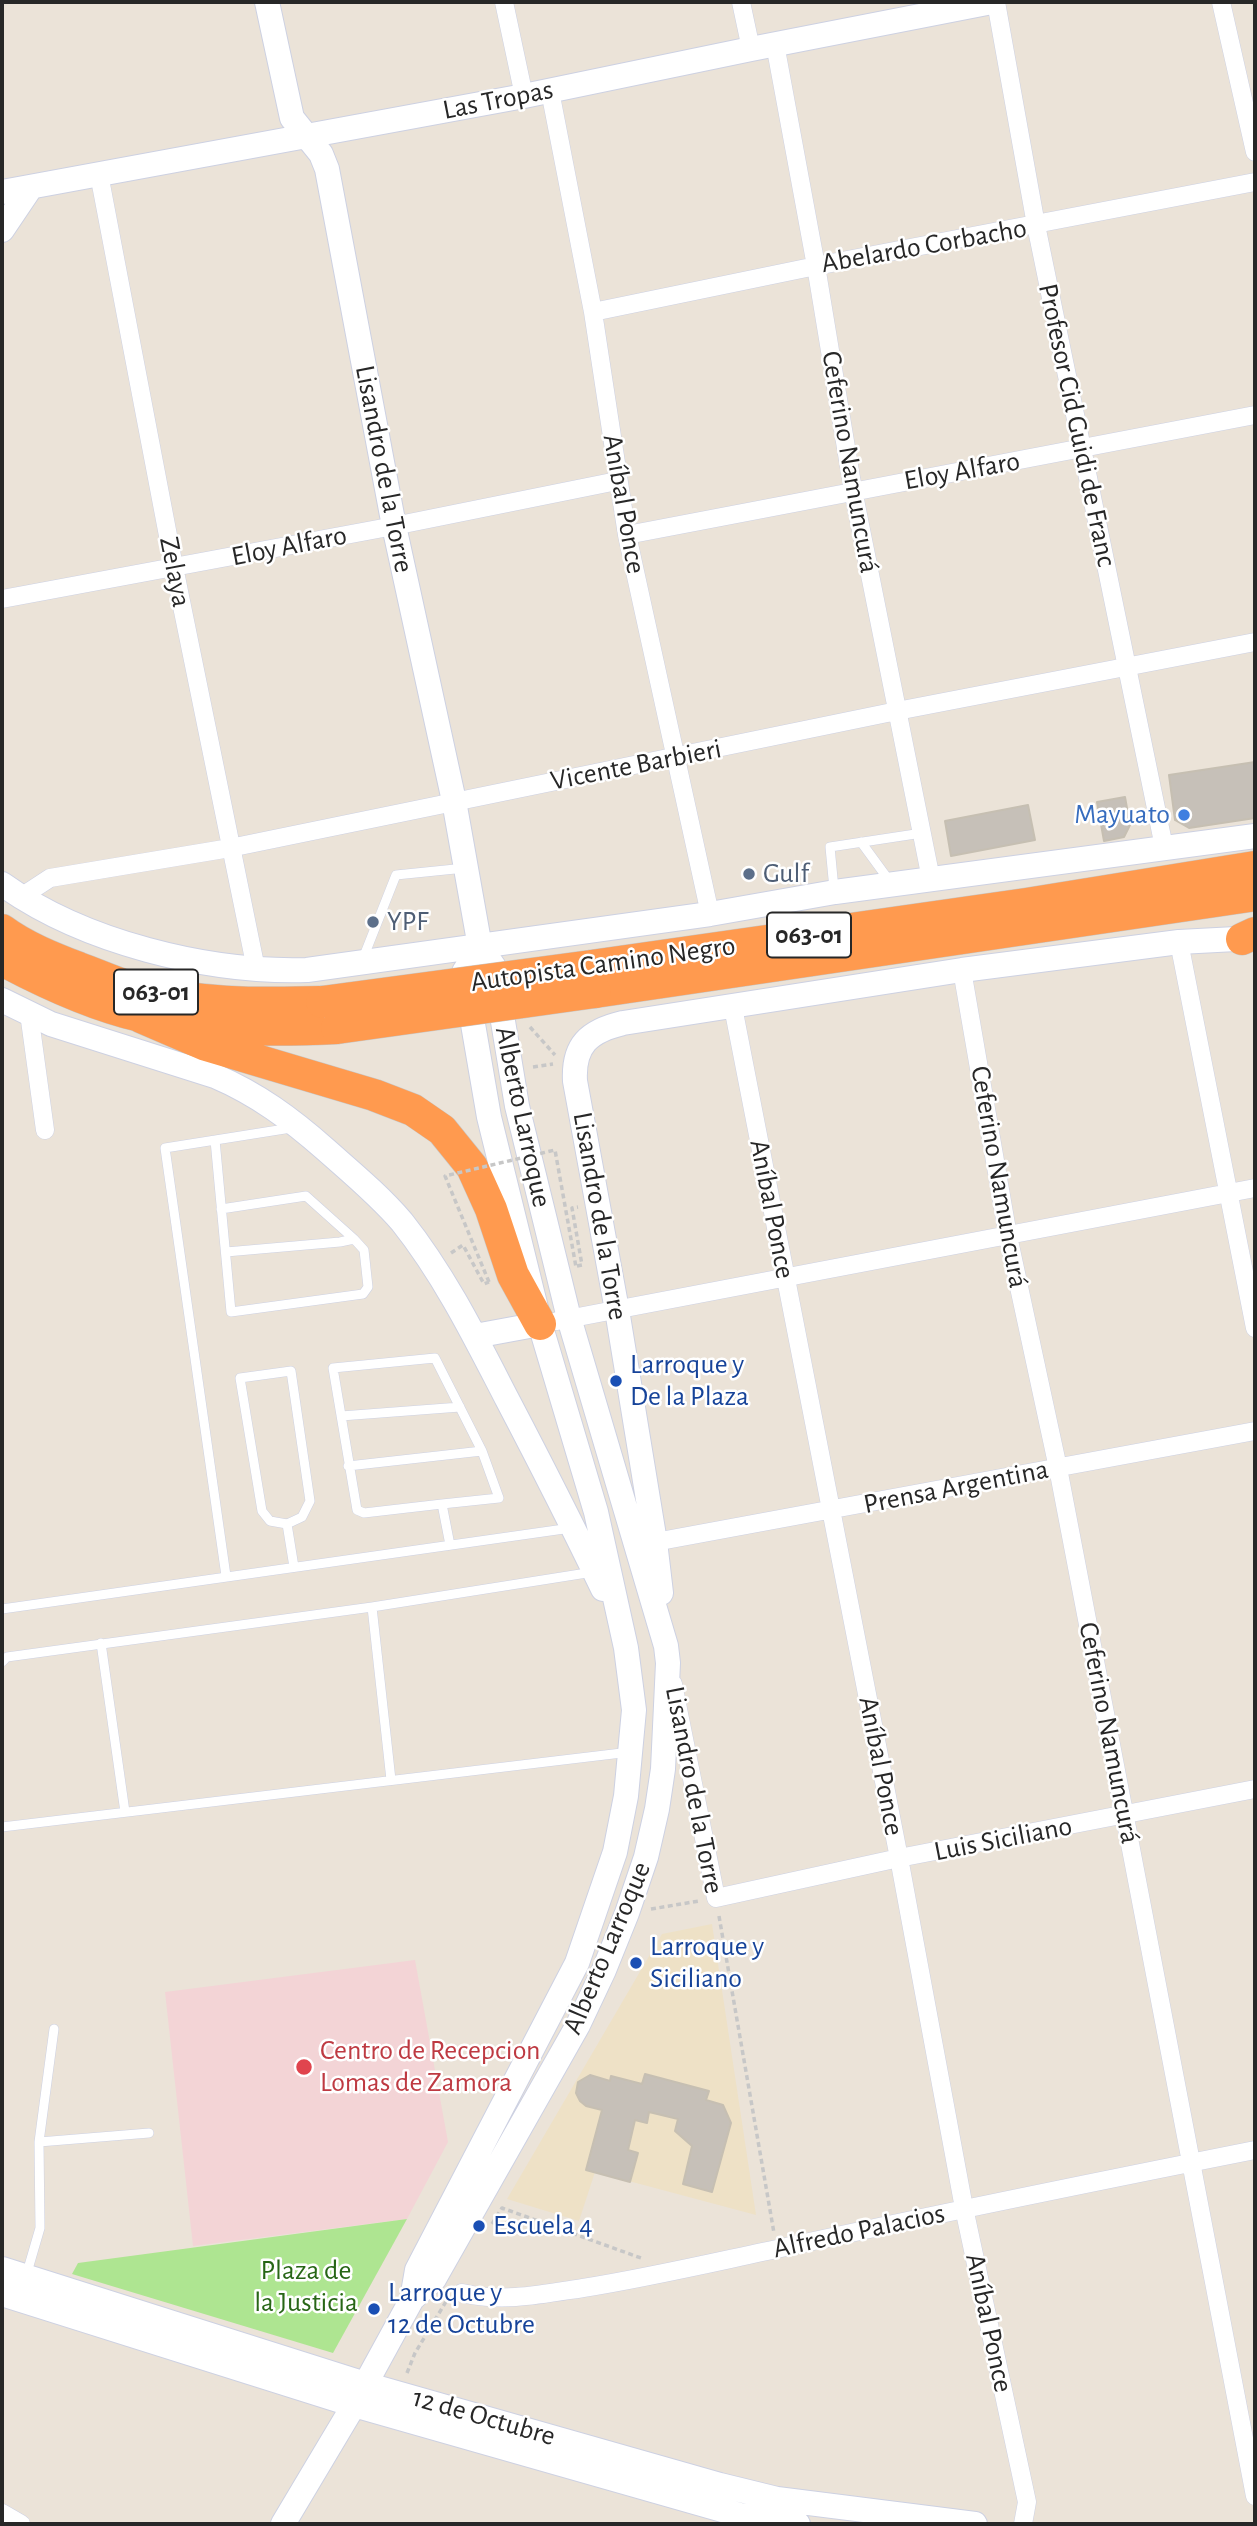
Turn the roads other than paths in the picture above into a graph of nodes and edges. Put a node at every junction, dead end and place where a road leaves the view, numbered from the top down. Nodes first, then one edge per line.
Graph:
1 (267, 2) edge
2 (504, 2) edge
3 (741, 2) edge
4 (994, 2) edge
5 (1221, 2) edge
6 (966, 4) edge
7 (763, 46) junction
8 (551, 91) junction
9 (524, 96) junction
10 (304, 136) junction
11 (1255, 152) edge
12 (99, 174) junction
13 (1255, 182) edge
14 (31, 187) junction
15 (2, 192) edge
16 (1036, 225) junction
17 (2, 230) edge
18 (816, 266) junction
19 (593, 312) junction
20 (1255, 415) edge
21 (1081, 449) junction
22 (617, 481) junction
23 (853, 490) junction
24 (394, 526) junction
25 (627, 535) junction
26 (174, 567) junction
27 (2, 598) edge
28 (1255, 642) edge
29 (1126, 667) junction
30 (897, 711) junction
31 (677, 758) junction
32 (454, 801) junction
33 (922, 833) junction
34 (1255, 836) edge
35 (862, 842) junction
36 (1164, 847) junction
37 (230, 848) junction
38 (1255, 867) edge
39 (466, 868) junction
40 (931, 879) junction
41 (892, 884) junction
42 (11, 891) edge
43 (835, 892) junction
44 (1255, 895) edge
45 (710, 914) junction
46 (2, 930) edge
47 (1251, 937) edge
48 (1179, 942) junction
49 (480, 947) junction
50 (2, 960) edge
51 (361, 963) junction
52 (256, 969) junction
53 (962, 970) junction
54 (593, 979) junction
55 (2, 1000) edge
56 (733, 1007) junction
57 (29, 1013) junction
58 (330, 1015) junction
59 (141, 1017) junction
60 (299, 1127) junction
61 (45, 1130) dead end
62 (215, 1140) junction
63 (1255, 1188) edge
64 (1229, 1194) junction
65 (221, 1209) junction
66 (1007, 1236) junction
67 (354, 1239) junction
68 (226, 1252) junction
69 (786, 1279) junction
70 (617, 1310) junction
71 (555, 1321) junction
72 (1255, 1328) edge
73 (475, 1336) junction
74 (460, 1407) junction
75 (341, 1416) junction
76 (1255, 1431) edge
77 (482, 1451) junction
78 (348, 1466) junction
79 (1058, 1468) junction
80 (442, 1504) junction
81 (830, 1510) junction
82 (288, 1524) junction
83 (573, 1528) junction
84 (655, 1542) junction
85 (450, 1545) junction
86 (294, 1567) junction
87 (595, 1572) junction
88 (226, 1576) junction
89 (372, 1607) junction
90 (2, 1609) edge
91 (620, 1622) junction
92 (101, 1643) junction
93 (667, 1655) junction
94 (2, 1662) edge
95 (631, 1752) junction
96 (391, 1780) junction
97 (1255, 1789) edge
98 (125, 1812) junction
99 (1125, 1816) junction
100 (2, 1827) edge
101 (899, 1858) junction
102 (716, 1898) joint
103 (54, 2029) dead end
104 (149, 2133) dead end
105 (39, 2142) junction
106 (1255, 2150) edge
107 (1190, 2163) junction
108 (964, 2208) junction
109 (2, 2269) edge
110 (26, 2277) junction
111 (462, 2293) dead end
112 (2, 2294) edge
113 (412, 2299) junction
114 (360, 2394) junction
115 (1255, 2497) edge
116 (2, 2513) edge
117 (772, 2514) edge
118 (21, 2524) edge
119 (283, 2524) edge
120 (798, 2524) edge
121 (975, 2524) edge
122 (1023, 2524) edge

1 - 10 street, Lisandro de la Torre
2 - 9 street
3 - 7 street, Ceferino Namuncurá
4 - 6 street, Las Tropas
4 - 16 street, Profesor Cid Guidi de Franc
5 - 11 street
6 - 7 street, Las Tropas
7 - 8 street, Las Tropas
7 - 18 street, Ceferino Namuncurá
8 - 9 street, Las Tropas
8 - 19 street, Aníbal Ponce
9 - 10 street, Las Tropas
10 - 12 street, Las Tropas
10 - 24 street, Lisandro de la Torre
12 - 14 street, Las Tropas
12 - 26 street, Zelaya
13 - 16 street, Abelardo Corbacho
14 - 15 street, Las Tropas
14 - 17 street
16 - 18 street, Abelardo Corbacho
16 - 21 street, Profesor Cid Guidi de Franc
18 - 19 street, Abelardo Corbacho
18 - 23 street, Ceferino Namuncurá
19 - 22 street, Aníbal Ponce
20 - 21 street, Eloy Alfaro
21 - 23 street, Eloy Alfaro
21 - 29 street, Profesor Cid Guidi de Franc
22 - 24 street, Eloy Alfaro
22 - 25 street, Aníbal Ponce
23 - 25 street, Eloy Alfaro
23 - 30 street, Ceferino Namuncurá
24 - 26 street, Eloy Alfaro
24 - 32 street, Lisandro de la Torre
25 - 31 street, Aníbal Ponce
26 - 27 street, Eloy Alfaro
26 - 37 street, Zelaya
28 - 29 street, Vicente Barbieri
29 - 30 street, Vicente Barbieri
29 - 36 street, Profesor Cid Guidi de Franc
30 - 31 street, Vicente Barbieri
30 - 33 street, Ceferino Namuncurá
31 - 32 street, Vicente Barbieri
31 - 45 street, Aníbal Ponce
32 - 37 street, Vicente Barbieri
32 - 39 street, Lisandro de la Torre
33 - 35 lane
33 - 40 street, Ceferino Namuncurá
34 - 36 street
35 - 41 lane
35 - 43 lane
36 - 40 street
37 - 42 street, Vicente Barbieri
37 - 52 street, Zelaya
38 - 54 highway, Autopista Camino Negro / 063-01
39 - 49 street, Lisandro de la Torre
39 - 51 lane
40 - 41 street
41 - 43 street
42 - 52 street
43 - 45 street
44 - 54 highway, Autopista Camino Negro / 063-01
45 - 49 street
46 - 58 highway, Autopista Camino Negro / 063-01
47 - 48 street
48 - 53 street
48 - 64 street
49 - 51 street
49 - 71 street, Alberto Larroque
49 - 71 street, Alberto Larroque
50 - 59 highway, Autopista Camino Negro / 063-01
51 - 52 street
53 - 56 street
53 - 66 street, Ceferino Namuncurá
54 - 58 highway, Autopista Camino Negro / 063-01, bridge
55 - 57 street
56 - 69 street, Aníbal Ponce
56 - 70 street, Lisandro de la Torre
57 - 60 street
57 - 61 street
58 - 59 highway, Autopista Camino Negro / 063-01
59 - 71 highway
60 - 62 lane
60 - 73 street
62 - 65 lane
62 - 88 lane
63 - 64 street
64 - 66 street
64 - 72 street
65 - 67 lane
65 - 68 lane
66 - 69 street
66 - 79 street, Ceferino Namuncurá
67 - 68 lane
67 - 68 lane
69 - 70 street
69 - 81 street, Aníbal Ponce
70 - 71 street
70 - 84 street, Lisandro de la Torre
71 - 73 street
71 - 91 street, Alberto Larroque
71 - 93 street, Alberto Larroque
73 - 83 street
74 - 75 lane
74 - 75 lane
74 - 77 lane
75 - 78 lane
76 - 79 street, Prensa Argentina
77 - 78 lane
77 - 80 lane
78 - 80 lane
79 - 81 street, Prensa Argentina
79 - 99 street, Ceferino Namuncurá
80 - 85 lane
81 - 84 street, Prensa Argentina
81 - 101 street, Aníbal Ponce
82 - 82 lane
82 - 86 lane
83 - 85 lane
83 - 87 street
84 - 93 street, Lisandro de la Torre
85 - 86 lane
86 - 88 lane
87 - 89 lane
87 - 91 street
88 - 90 lane
89 - 92 lane
89 - 96 lane
91 - 95 street, Alberto Larroque
92 - 94 lane
92 - 98 lane
93 - 102 street, Lisandro de la Torre
93 - 113 street, Alberto Larroque
95 - 96 lane
95 - 113 street, Alberto Larroque
96 - 98 lane
97 - 99 street, Luis Siciliano
98 - 100 lane
99 - 101 street, Luis Siciliano
99 - 107 street, Ceferino Namuncurá
101 - 102 street, Luis Siciliano
101 - 108 street, Aníbal Ponce
103 - 105 lane
104 - 105 lane
105 - 110 lane
106 - 107 street, Alfredo Palacios
107 - 108 street, Alfredo Palacios
107 - 115 street, Ceferino Namuncurá
108 - 111 street, Alfredo Palacios
108 - 122 street, Aníbal Ponce
109 - 110 street, 12 de Octubre
110 - 114 street, 12 de Octubre
112 - 114 street, 12 de Octubre
113 - 114 street, Alberto Larroque
114 - 117 street, 12 de Octubre
114 - 119 street, Alberto Larroque
116 - 118 street
117 - 120 street, 12 de Octubre
117 - 121 street, 12 de Octubre

